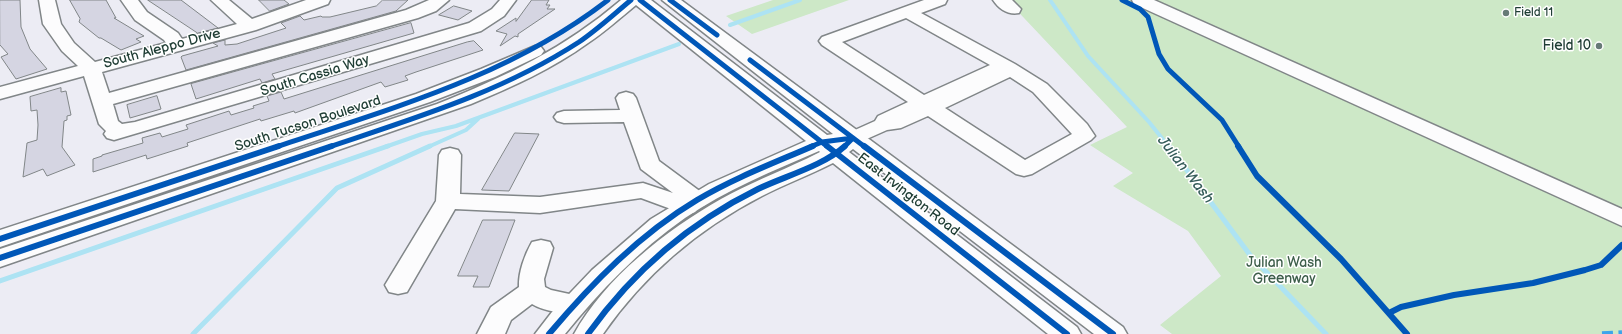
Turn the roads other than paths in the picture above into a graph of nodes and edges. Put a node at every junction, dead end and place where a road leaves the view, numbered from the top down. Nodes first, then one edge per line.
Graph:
1 (47, 0) edge
2 (129, 0) edge
3 (219, 0) edge
4 (322, 0) edge
5 (441, 0) edge
6 (508, 0) edge
7 (608, 0) edge
8 (631, 0) edge
9 (640, 0) edge
10 (670, 0) edge
11 (939, 0) edge
12 (1140, 0) edge
13 (907, 12) junction
14 (658, 13) junction
15 (250, 26) junction
16 (599, 27) junction
17 (176, 46) junction
18 (91, 68) junction
19 (1008, 68) junction
20 (0, 93) edge
21 (103, 101) junction
22 (927, 105) junction
23 (564, 117) dead end
24 (837, 144) junction
25 (450, 155) dead end
26 (448, 201) junction
27 (692, 204) junction
28 (1622, 218) edge
29 (0, 239) edge
30 (541, 248) dead end
31 (0, 258) edge
32 (398, 285) dead end
33 (532, 291) junction
34 (574, 304) junction
35 (492, 334) edge
36 (549, 334) edge
37 (588, 334) edge
38 (1067, 334) edge
39 (1113, 334) edge

1 - 18 main road
2 - 17 main road
3 - 15 main road
4 - 15 main road, South Aleppo Drive
5 - 21 main road
6 - 21 main road, South Cassia Way
7 - 29 main road, South Tucson Boulevard
8 - 16 main road, South Tucson Boulevard
9 - 14 main road, East Irvington Road
10 - 24 main road, East Irvington Road
11 - 13 main road
12 - 28 main road
13 - 19 main road
13 - 22 main road
14 - 16 main road
14 - 24 main road, East Irvington Road
15 - 17 main road, South Aleppo Drive
16 - 31 main road, South Tucson Boulevard
17 - 18 main road, South Aleppo Drive
18 - 20 main road, South Aleppo Drive
18 - 21 main road
19 - 22 main road
19 - 22 main road
22 - 24 main road
23 - 27 main road
24 - 27 main road
24 - 37 main road
24 - 38 main road, East Irvington Road
24 - 39 main road, East Irvington Road
25 - 26 main road
26 - 27 main road
26 - 32 main road
27 - 34 main road
30 - 33 main road
33 - 34 main road
33 - 35 main road
34 - 36 main road

